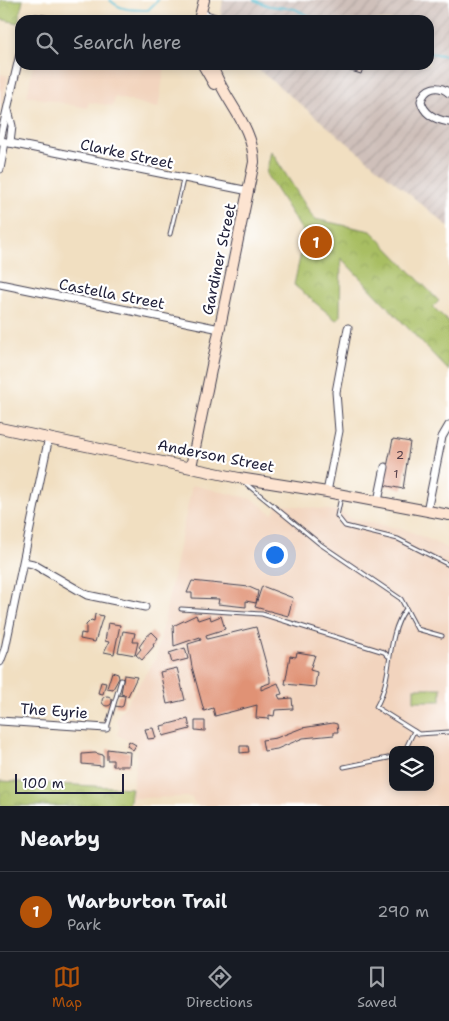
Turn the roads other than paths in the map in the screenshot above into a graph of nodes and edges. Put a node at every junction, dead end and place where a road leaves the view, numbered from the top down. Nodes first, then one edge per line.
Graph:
1 (204, 0) edge
2 (202, 15) edge
3 (17, 70) edge
4 (206, 70) edge
5 (214, 70) edge
6 (449, 93) edge
7 (227, 98) junction
8 (449, 122) edge
9 (4, 142) edge
10 (0, 168) edge
11 (183, 180) junction
12 (249, 191) junction
13 (170, 234) dead end
14 (0, 284) edge
15 (348, 328) dead end
16 (220, 329) junction
17 (449, 425) edge
18 (0, 428) edge
19 (49, 438) junction
20 (191, 467) junction
21 (385, 467) dead end
22 (240, 478) junction
23 (327, 492) junction
24 (342, 495) junction
25 (378, 501) junction
26 (427, 511) junction
27 (449, 517) edge
28 (24, 562) junction
29 (449, 565) edge
30 (145, 607) dead end
31 (181, 609) dead end
32 (405, 610) junction
33 (442, 636) dead end
34 (388, 656) junction
35 (0, 662) edge
36 (121, 680) dead end
37 (0, 721) edge
38 (106, 728) joint
39 (414, 731) junction
40 (449, 732) edge
41 (407, 746) edge
42 (389, 758) edge
43 (344, 767) dead end

1 - 2 main road
3 - 9 street
4 - 7 main road
5 - 7 main road, Gardiner Street
6 - 8 street
7 - 12 main road, Gardiner Street
9 - 10 street
9 - 11 street, Clarke Street
11 - 12 street, Clarke Street
11 - 13 lane
12 - 16 main road, Gardiner Street
14 - 16 street, Castella Street
15 - 23 street
16 - 20 main road, Gardiner Street
17 - 26 street
18 - 19 main road, Anderson Street
19 - 20 main road, Anderson Street
19 - 28 street
20 - 22 main road, Anderson Street
21 - 25 street
22 - 23 main road, Anderson Street
22 - 32 lane
23 - 24 main road, Anderson Street
24 - 25 main road, Anderson Street
24 - 29 lane
25 - 26 main road, Anderson Street
26 - 27 main road, Anderson Street
28 - 30 street
28 - 35 street
31 - 34 lane
32 - 33 lane
32 - 34 lane
34 - 39 lane
36 - 38 lane
37 - 38 street, The Eyrie
39 - 40 lane
39 - 41 lane
42 - 43 lane

